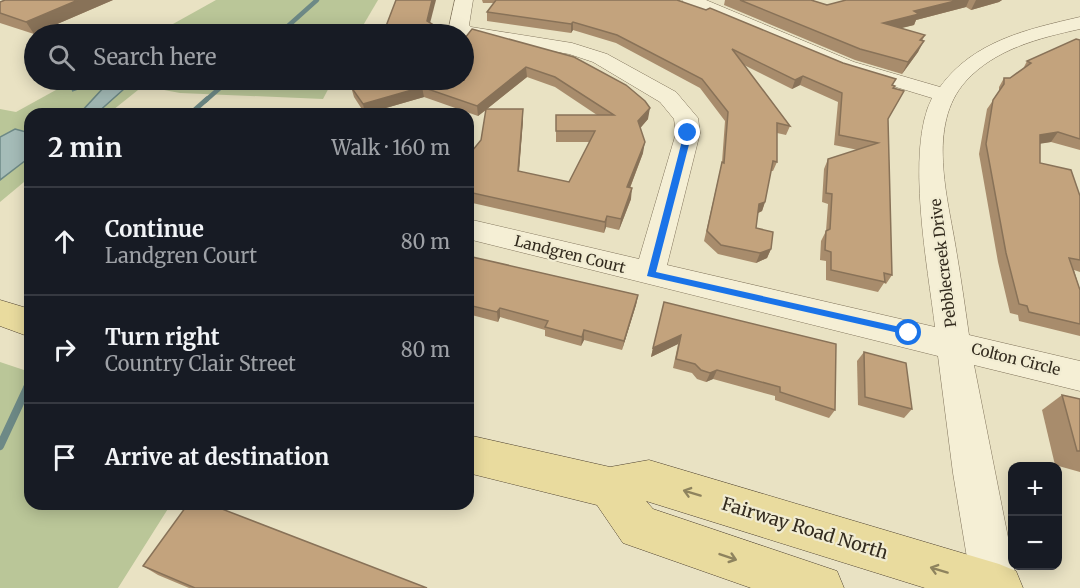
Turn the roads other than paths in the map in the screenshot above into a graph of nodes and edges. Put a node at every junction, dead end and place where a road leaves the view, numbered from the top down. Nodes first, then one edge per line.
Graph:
1 (464, 0) edge
2 (691, 0) edge
3 (460, 24) edge
4 (1077, 26) edge
5 (474, 34) edge
6 (945, 95) junction
7 (474, 230) edge
8 (650, 274) junction
9 (0, 313) edge
10 (24, 321) edge
11 (953, 343) junction
12 (1080, 376) edge
13 (474, 455) edge
14 (610, 488) junction
15 (820, 588) edge
16 (996, 588) edge

1 - 3 street
2 - 6 street
4 - 6 street, Pebblecreek Drive
5 - 8 street
6 - 11 street, Pebblecreek Drive
7 - 8 street, Landgren Court
8 - 11 street, Landgren Court
9 - 10 main road
11 - 12 street, Colton Circle
11 - 16 street, Pebblecreek Drive
13 - 14 main road, Fairway Road North
14 -> 15 main road
16 -> 14 main road, Fairway Road North

